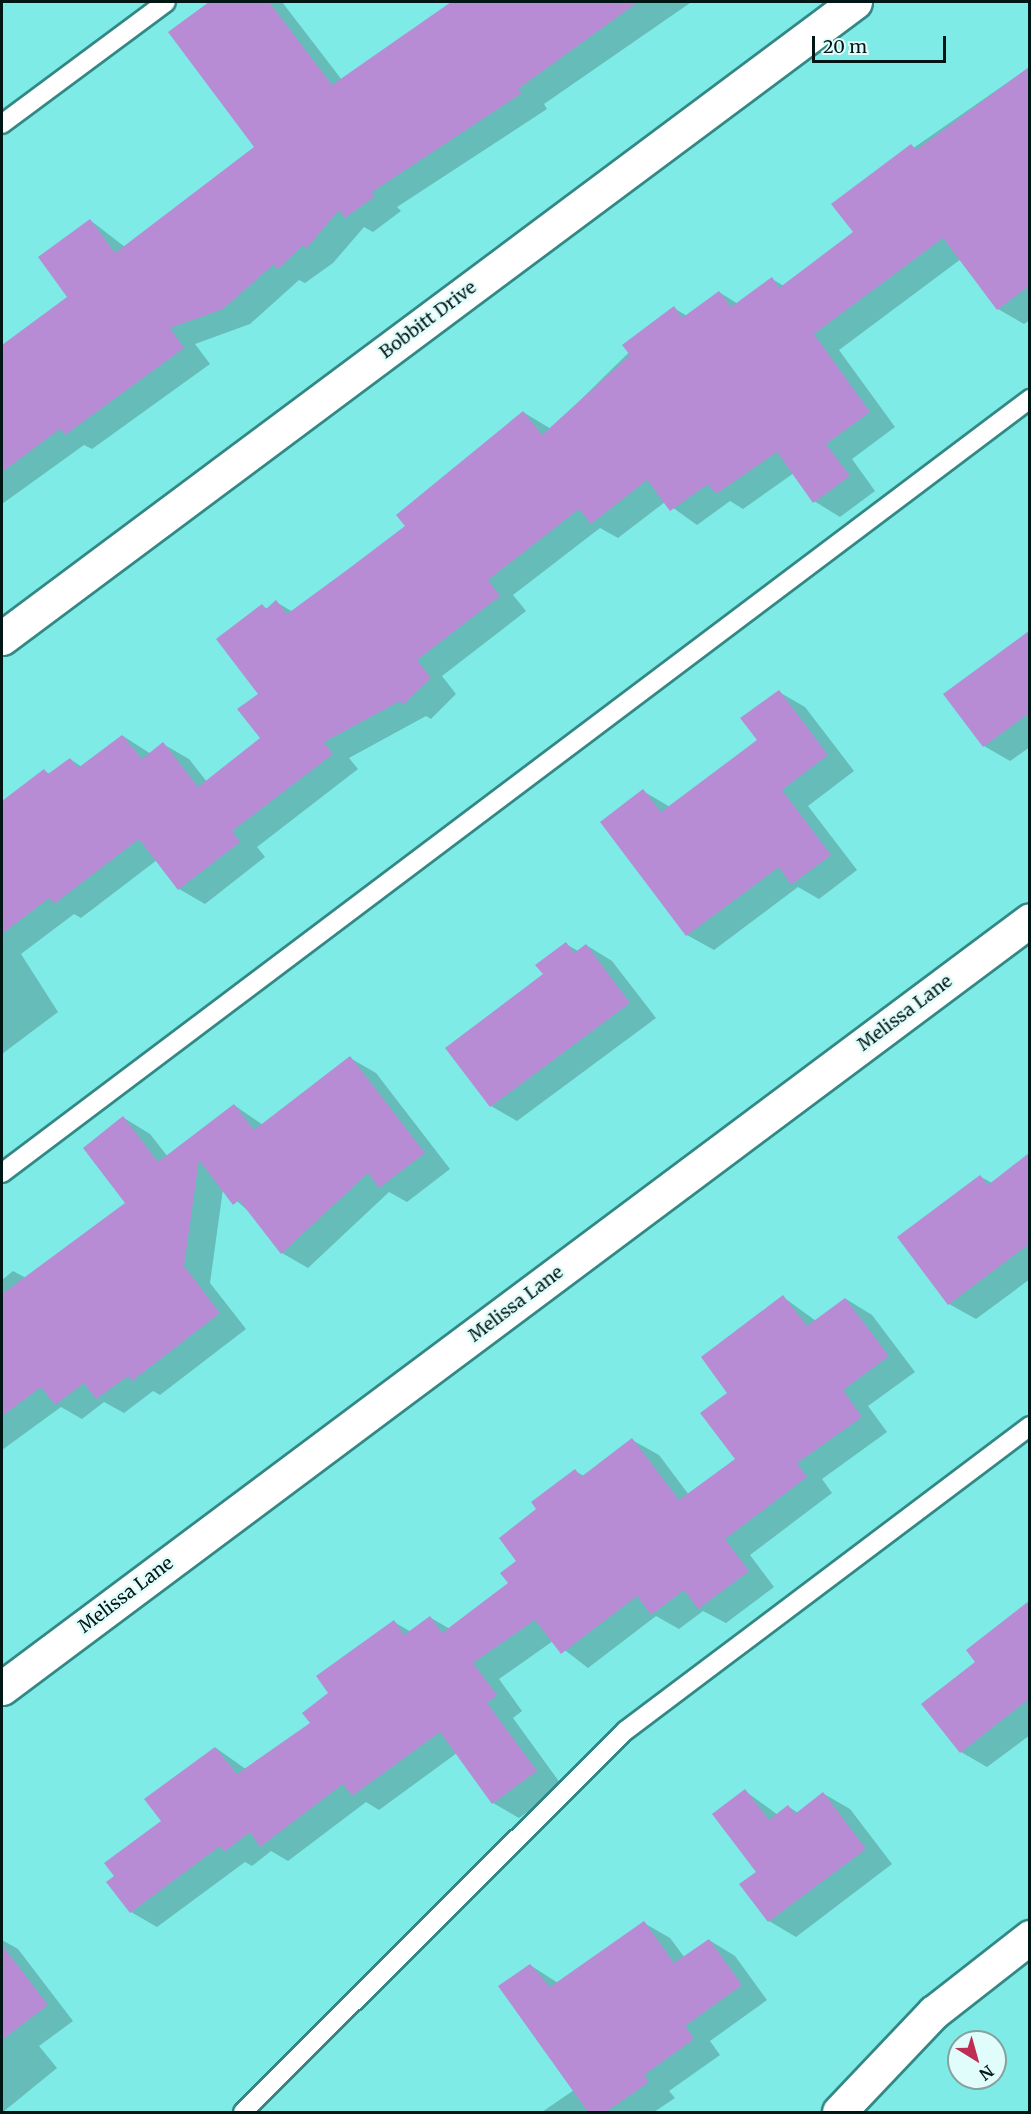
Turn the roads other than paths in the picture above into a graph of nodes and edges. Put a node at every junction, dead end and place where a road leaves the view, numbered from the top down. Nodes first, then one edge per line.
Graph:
1 (166, 2) edge
2 (855, 2) edge
3 (2, 123) edge
4 (1029, 399) edge
5 (2, 638) edge
6 (1029, 920) edge
7 (2, 1173) edge
8 (1029, 1426) edge
9 (2, 1688) edge
10 (1029, 1937) edge
11 (243, 2112) edge
12 (839, 2112) edge

1 - 3 lane
2 - 5 street, Bobbitt Drive
4 - 7 lane
6 - 9 street, Melissa Lane
8 - 11 lane
10 - 12 street

